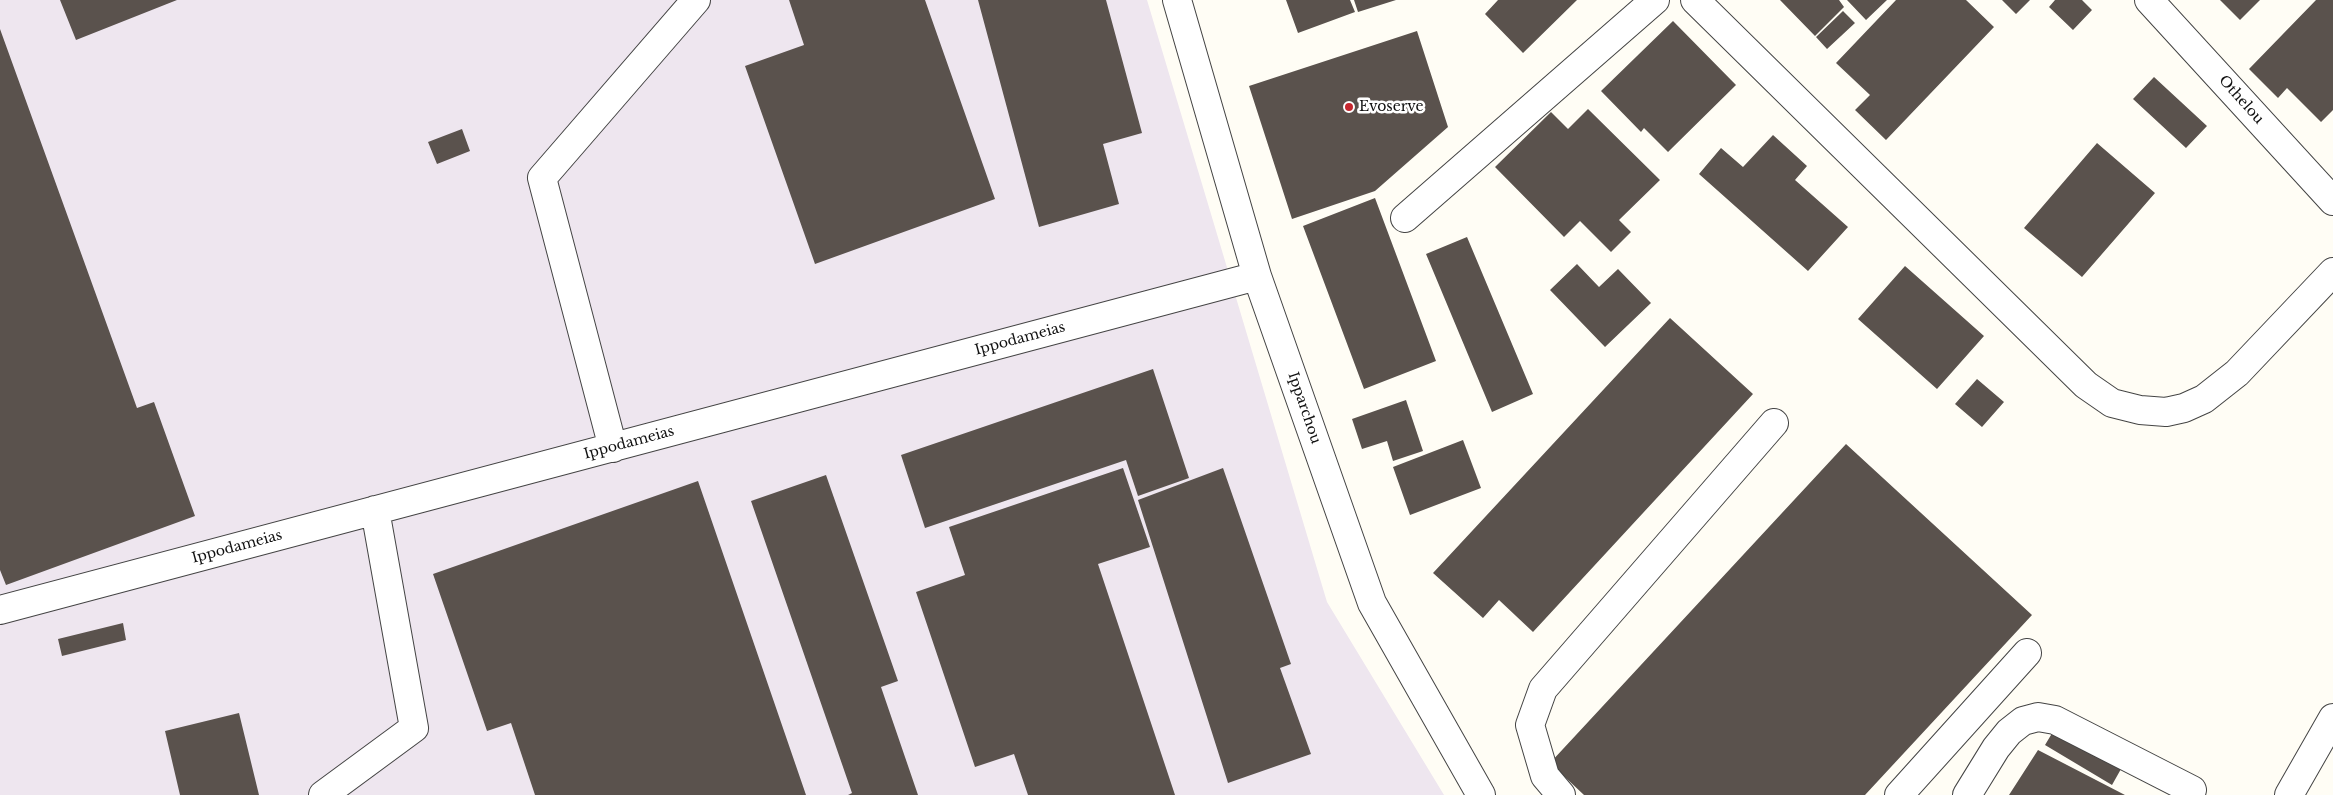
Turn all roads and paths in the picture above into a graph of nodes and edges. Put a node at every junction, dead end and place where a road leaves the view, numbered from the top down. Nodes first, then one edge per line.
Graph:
1 (696, 0) edge
2 (1177, 0) edge
3 (1655, 0) edge
4 (1695, 0) edge
5 (2149, 0) edge
6 (2333, 201) edge
7 (1405, 218) dead end
8 (2333, 272) edge
9 (1257, 276) junction
10 (1774, 423) dead end
11 (613, 448) junction
12 (375, 510) junction
13 (0, 610) edge
14 (2027, 653) dead end
15 (2333, 718) edge
16 (2192, 790) dead end
17 (323, 795) edge
18 (1481, 795) edge
19 (1561, 795) edge
20 (1898, 795) edge
21 (1967, 795) edge
22 (2289, 795) edge

1 - 11 street
2 - 9 street, Ipparchou
3 - 7 street
4 - 8 street
5 - 6 street, Othelou
9 - 11 street, Ippodameias
9 - 18 street, Ipparchou
10 - 19 street
11 - 12 street, Ippodameias
12 - 13 street, Ippodameias
12 - 17 street
14 - 20 street
15 - 22 street
16 - 21 street

